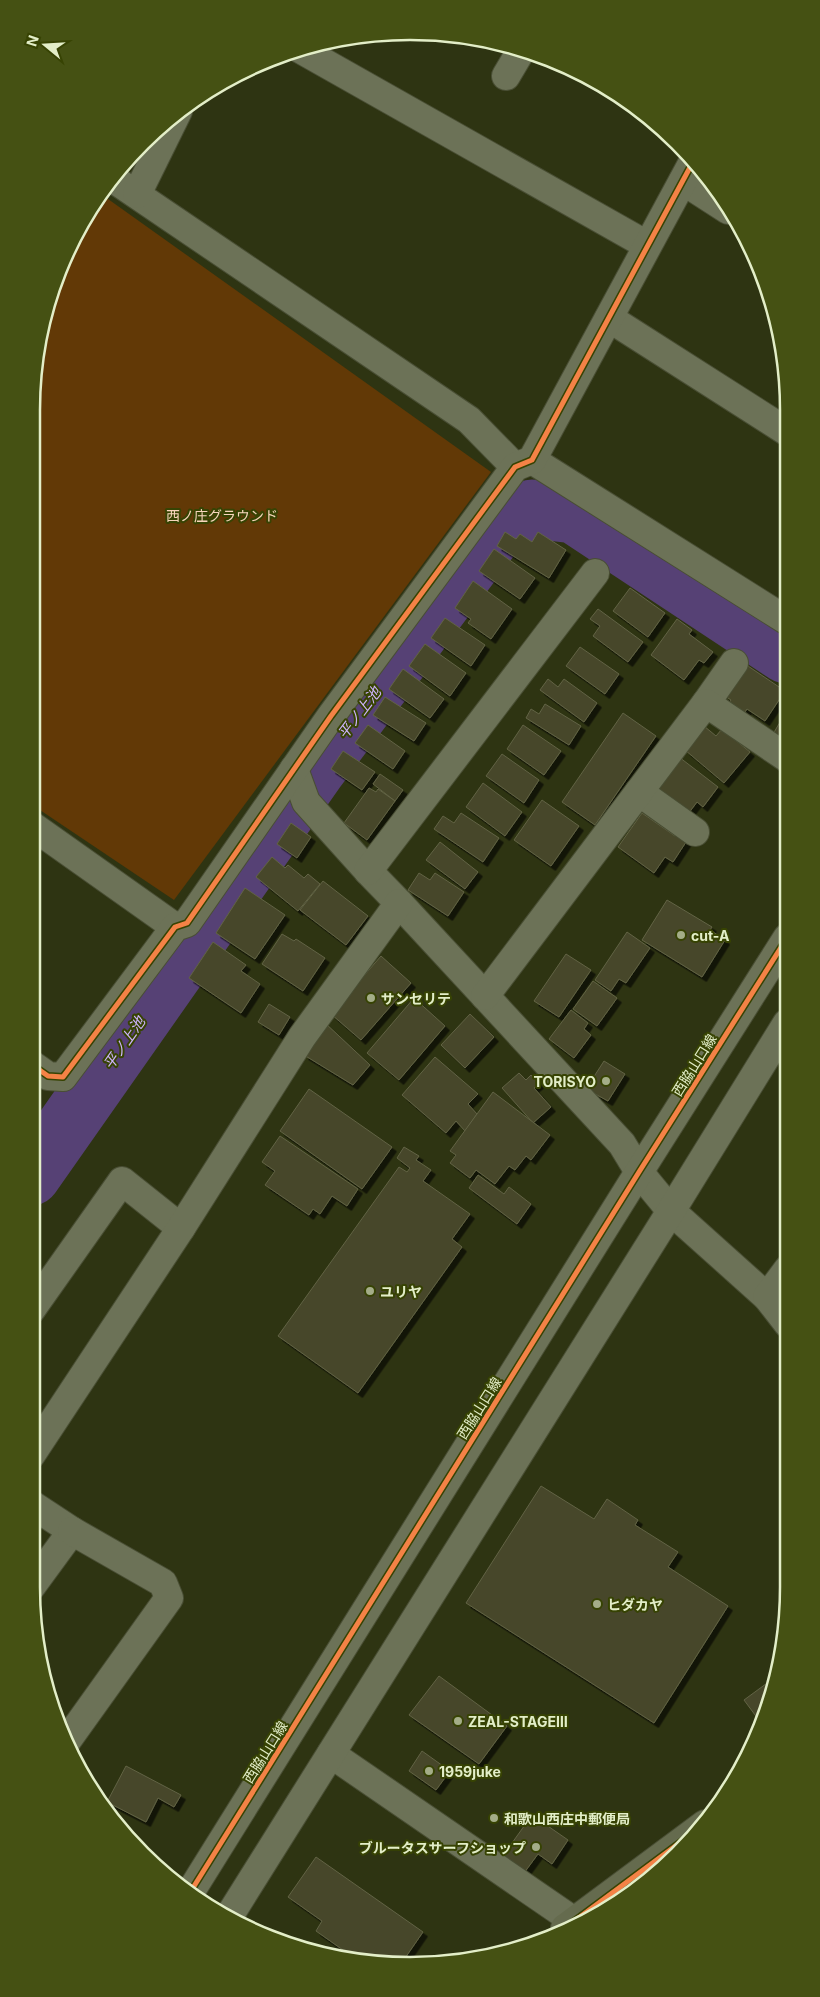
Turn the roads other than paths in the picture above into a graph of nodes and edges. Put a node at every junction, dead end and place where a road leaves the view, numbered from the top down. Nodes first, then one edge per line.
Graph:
1 (310, 54) edge
2 (518, 57) edge
3 (506, 76) dead end
4 (169, 130) edge
5 (688, 170) edge
6 (118, 182) edge
7 (707, 189) edge
8 (137, 194) junction
9 (647, 245) junction
10 (610, 318) junction
11 (780, 428) edge
12 (524, 464) junction
13 (595, 573) dead end
14 (780, 616) edge
15 (734, 662) dead end
16 (706, 703) junction
17 (780, 754) edge
18 (294, 769) junction
19 (639, 792) junction
20 (40, 831) edge
21 (695, 832) dead end
22 (368, 871) junction
23 (400, 903) junction
24 (175, 927) junction
25 (780, 949) edge
26 (485, 996) junction
27 (780, 1035) edge
28 (40, 1070) edge
29 (639, 1172) junction
30 (672, 1212) junction
31 (181, 1228) junction
32 (780, 1280) edge
33 (40, 1297) edge
34 (767, 1297) junction
35 (780, 1314) edge
36 (40, 1441) edge
37 (40, 1510) edge
38 (72, 1531) junction
39 (40, 1575) edge
40 (71, 1735) edge
41 (331, 1754) junction
42 (673, 1848) edge
43 (193, 1887) edge
44 (232, 1911) edge
45 (587, 1911) edge
46 (566, 1923) edge

1 - 9 street
2 - 3 street
4 - 8 street
5 - 7 street
5 - 9 street
6 - 8 street
8 - 12 street
9 - 10 street
10 - 11 street
10 - 12 street
12 - 14 street
12 - 18 street
13 - 22 street
15 - 16 street
16 - 17 street
16 - 19 street
18 - 22 street
18 - 24 street
19 - 21 street
19 - 26 street
20 - 24 street
22 - 23 street
23 - 26 street
23 - 31 street
24 - 28 street
25 - 29 street, 西脇山口線
26 - 29 street
27 - 30 street
29 - 30 street
29 - 43 street, 西脇山口線
30 - 34 street
30 - 41 street
31 - 33 street
31 - 36 street
32 - 34 street
34 - 35 street
37 - 38 street
38 - 39 street
38 - 40 street
41 - 44 street
41 - 46 street
42 - 45 main road

